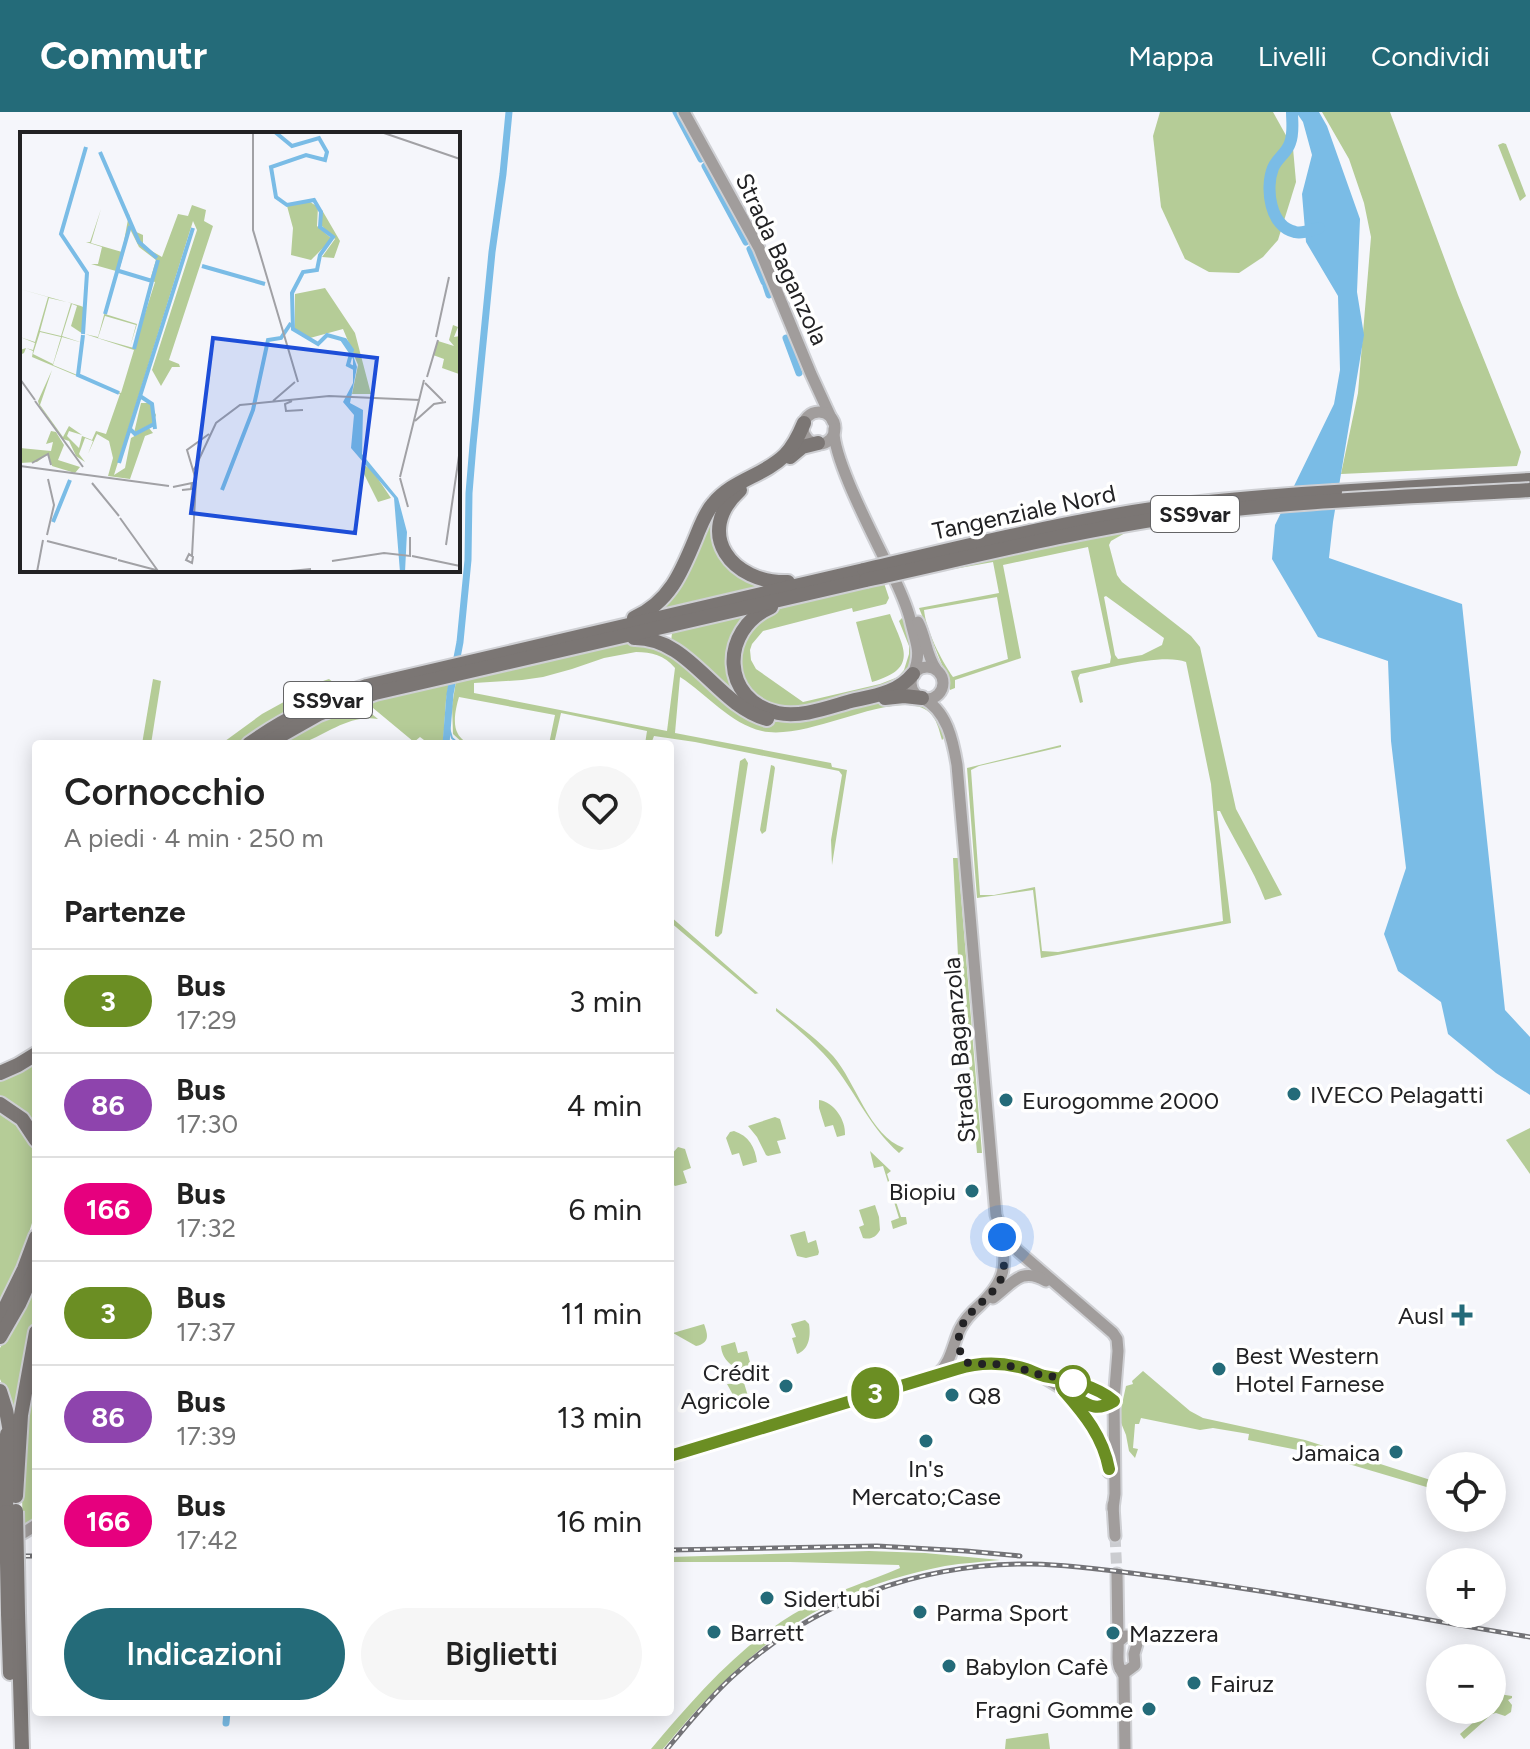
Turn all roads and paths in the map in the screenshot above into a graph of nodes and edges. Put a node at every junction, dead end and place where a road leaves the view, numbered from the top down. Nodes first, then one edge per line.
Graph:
1 (684, 112) edge
2 (815, 383) junction
3 (805, 421) junction
4 (834, 425) junction
5 (818, 443) junction
6 (840, 458) junction
7 (1530, 480) edge
8 (1530, 490) edge
9 (884, 558) dead end
10 (862, 574) junction
11 (895, 580) dead end
12 (846, 585) junction
13 (909, 610) junction
14 (542, 644) junction
15 (587, 644) junction
16 (495, 660) junction
17 (936, 669) junction
18 (913, 674) junction
19 (414, 678) junction
20 (942, 688) junction
21 (922, 698) junction
22 (952, 739) junction
23 (255, 740) edge
24 (273, 740) edge
25 (32, 1057) edge
26 (0, 1073) edge
27 (0, 1104) edge
28 (32, 1134) edge
29 (1001, 1231) junction
30 (32, 1263) edge
31 (32, 1264) edge
32 (1067, 1293) junction
33 (980, 1305) junction
34 (0, 1318) edge
35 (958, 1333) junction
36 (0, 1337) edge
37 (32, 1354) edge
38 (975, 1365) junction
39 (1041, 1375) junction
40 (933, 1376) junction
41 (0, 1391) edge
42 (1064, 1391) junction
43 (1114, 1401) junction
44 (674, 1455) edge
45 (0, 1471) edge
46 (11, 1506) junction
47 (1113, 1509) junction
48 (1115, 1536) tunnel mouth
49 (1117, 1574) tunnel mouth
50 (13, 1613) junction
51 (1119, 1622) junction
52 (1132, 1636) junction
53 (1118, 1642) junction
54 (1121, 1670) junction
55 (12, 1749) edge
56 (22, 1749) edge
57 (1125, 1749) edge

1 - 2 street, Strada Baganzola
2 - 3 street, Strada Baganzola
2 - 4 street, Strada Baganzola
3 - 4 street
3 - 5 street
3 - 14 highway
4 - 5 street
4 - 6 street, Strada Baganzola
5 - 6 street
5 - 10 highway
6 - 9 street, Strada Baganzola
7 - 10 highway, Tangenziale Nord / SS9var, bridge
8 - 10 highway, SS9var, bridge
10 - 12 highway, SS9var
10 - 14 highway, SS9var
11 - 13 street, Strada Baganzola
12 - 15 highway, SS9var
12 - 18 highway
13 - 17 street, Strada Baganzola
13 - 18 street, Strada Baganzola
14 - 16 highway, SS9var
15 - 16 highway, SS9var
15 - 21 highway
16 - 19 highway, SS9var
17 - 18 street
17 - 20 street, Strada Baganzola
18 - 21 street, Strada Baganzola
19 - 23 highway, SS9var
19 - 24 highway, SS9var
20 - 21 street
20 - 22 street, Strada Baganzola
21 - 22 street, Strada Baganzola
22 - 29 street, Strada Baganzola
25 - 26 highway
27 - 28 highway
29 - 32 street
29 - 33 street, Strada Baganzola
30 - 34 highway
31 - 36 highway
32 - 33 street
32 - 43 street
33 - 35 street
35 - 38 street
35 - 40 street
37 - 46 highway
38 - 39 street
38 - 40 street
39 - 42 street
39 - 43 street
40 - 44 street
41 - 46 highway
42 - 43 street
42 - 47 street
43 - 47 street
45 - 46 highway
46 - 50 highway, bridge
47 - 48 street
49 - 51 street
50 - 55 highway
50 - 56 highway
51 - 52 street
51 - 53 street
52 - 53 street
52 - 54 street
53 - 54 street
54 - 57 street

